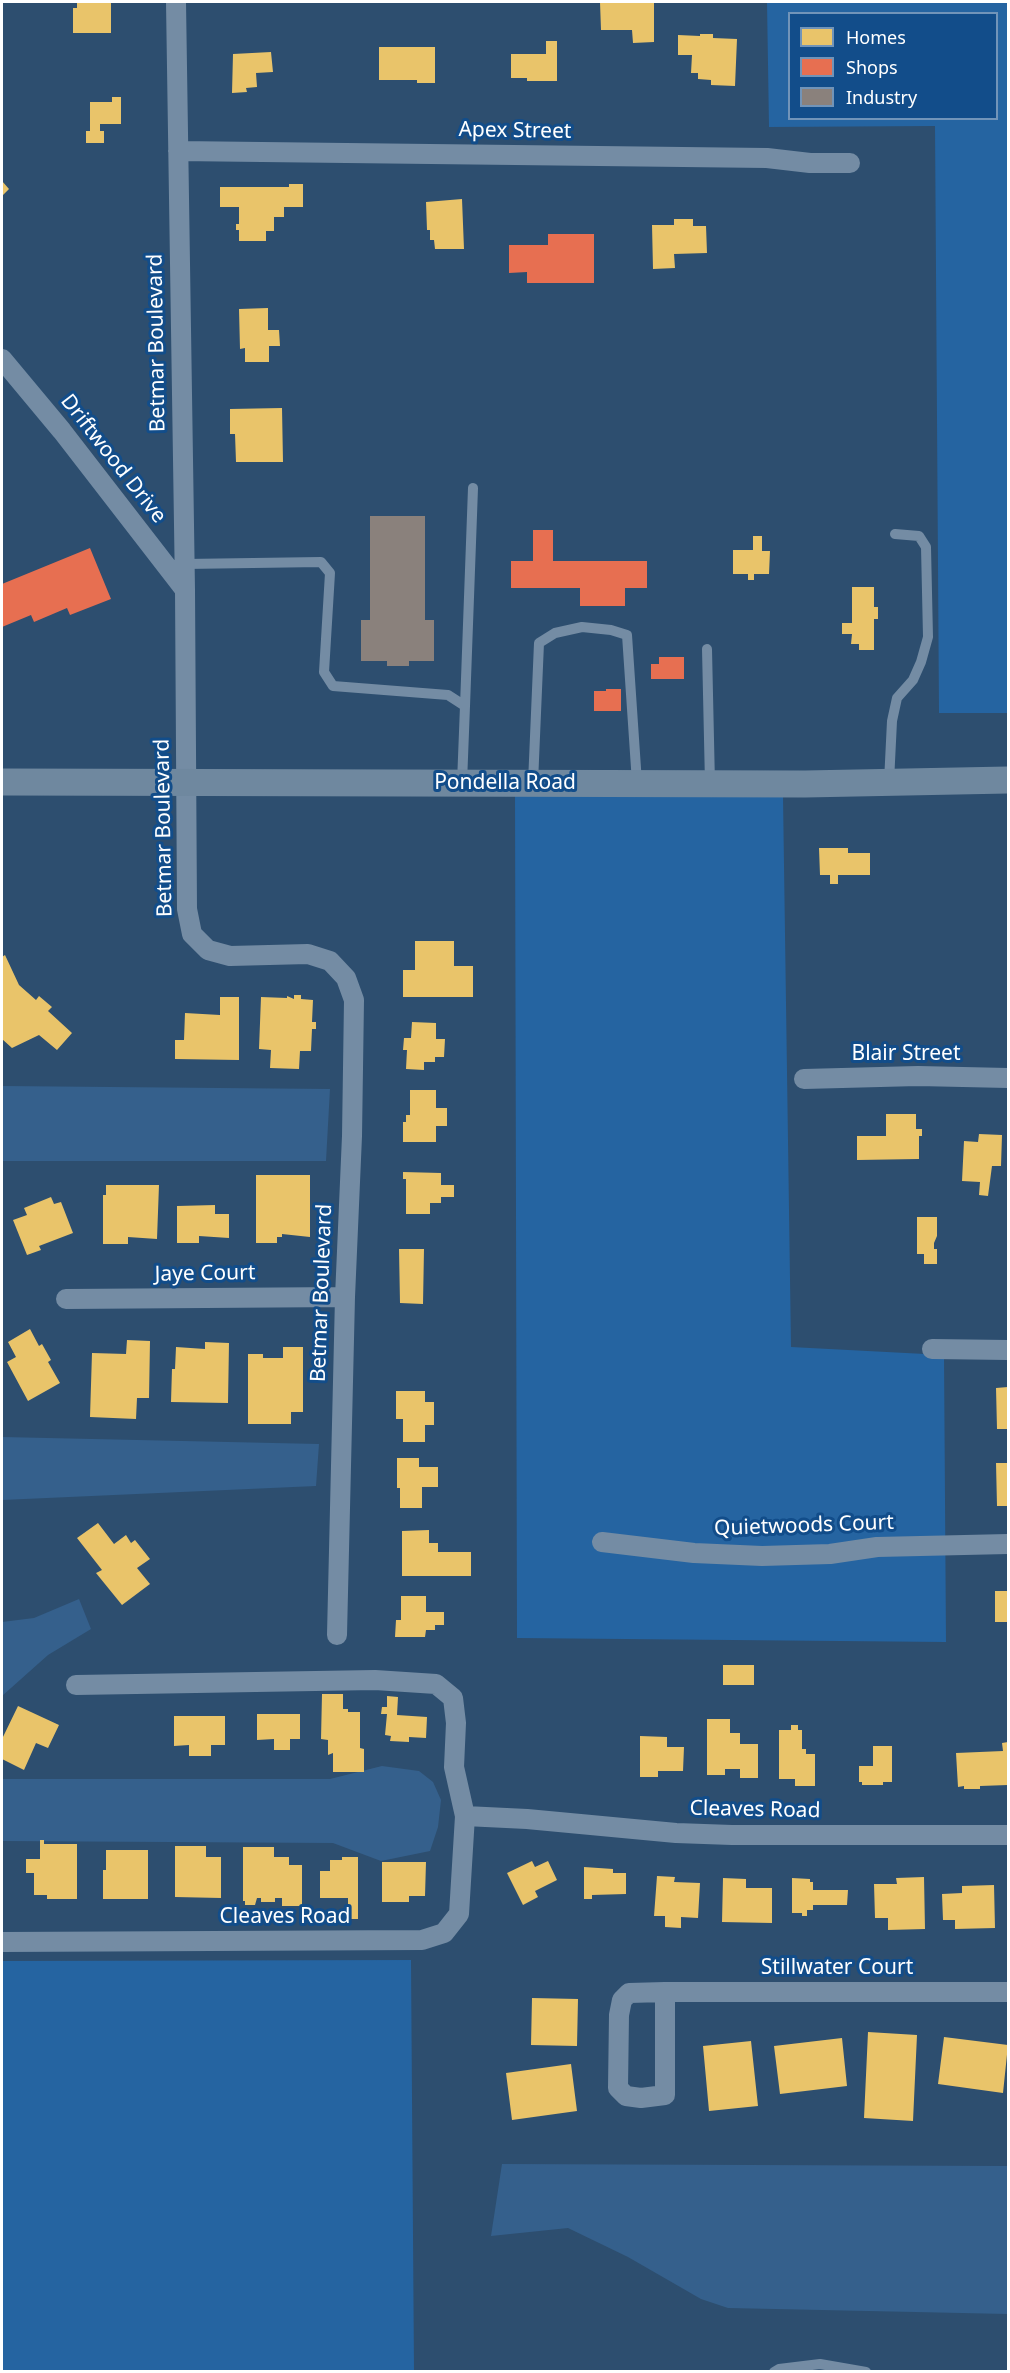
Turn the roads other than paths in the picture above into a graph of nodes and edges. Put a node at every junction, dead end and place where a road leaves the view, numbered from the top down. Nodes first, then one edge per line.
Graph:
1 (176, 2) edge
2 (178, 151) junction
3 (850, 164) dead end
4 (2, 359) edge
5 (473, 488) dead end
6 (895, 534) dead end
7 (185, 564) junction
8 (185, 590) junction
9 (707, 649) dead end
10 (465, 706) junction
11 (1008, 780) edge
12 (2, 782) edge
13 (187, 782) junction
14 (462, 783) junction
15 (533, 783) junction
16 (889, 783) junction
17 (637, 784) junction
18 (710, 784) junction
19 (1008, 1078) edge
20 (804, 1079) dead end
21 (345, 1297) junction
22 (66, 1299) dead end
23 (932, 1349) dead end
24 (1008, 1350) edge
25 (602, 1542) dead end
26 (1008, 1544) edge
27 (337, 1635) dead end
28 (76, 1685) dead end
29 (465, 1816) junction
30 (1008, 1835) edge
31 (2, 1942) edge
32 (665, 1992) junction
33 (1008, 1992) edge
34 (774, 2372) edge
35 (866, 2372) edge

1 - 2 street, Betmar Boulevard
2 - 3 street, Apex Street
2 - 7 street, Betmar Boulevard
4 - 8 street, Driftwood Drive
5 - 10 lane
6 - 16 lane
7 - 8 street, Betmar Boulevard
7 - 10 lane
8 - 13 street, Betmar Boulevard
9 - 18 lane
10 - 14 lane
11 - 16 main road, Pondella Road
12 - 13 main road, Pondella Road
13 - 14 main road, Pondella Road
13 - 21 street, Betmar Boulevard
14 - 15 main road, Pondella Road
15 - 17 main road, Pondella Road
15 - 17 lane
16 - 18 main road, Pondella Road
17 - 18 main road, Pondella Road
19 - 20 street, Blair Street
21 - 22 street, Jaye Court
21 - 27 street, Betmar Boulevard
23 - 24 street
25 - 26 street, Quietwoods Court
28 - 29 street, Cleaves Road
29 - 30 street, Cleaves Road
29 - 31 street, Cleaves Road
32 - 32 street, Stillwater Court
32 - 33 street, Stillwater Court
34 - 35 lane

